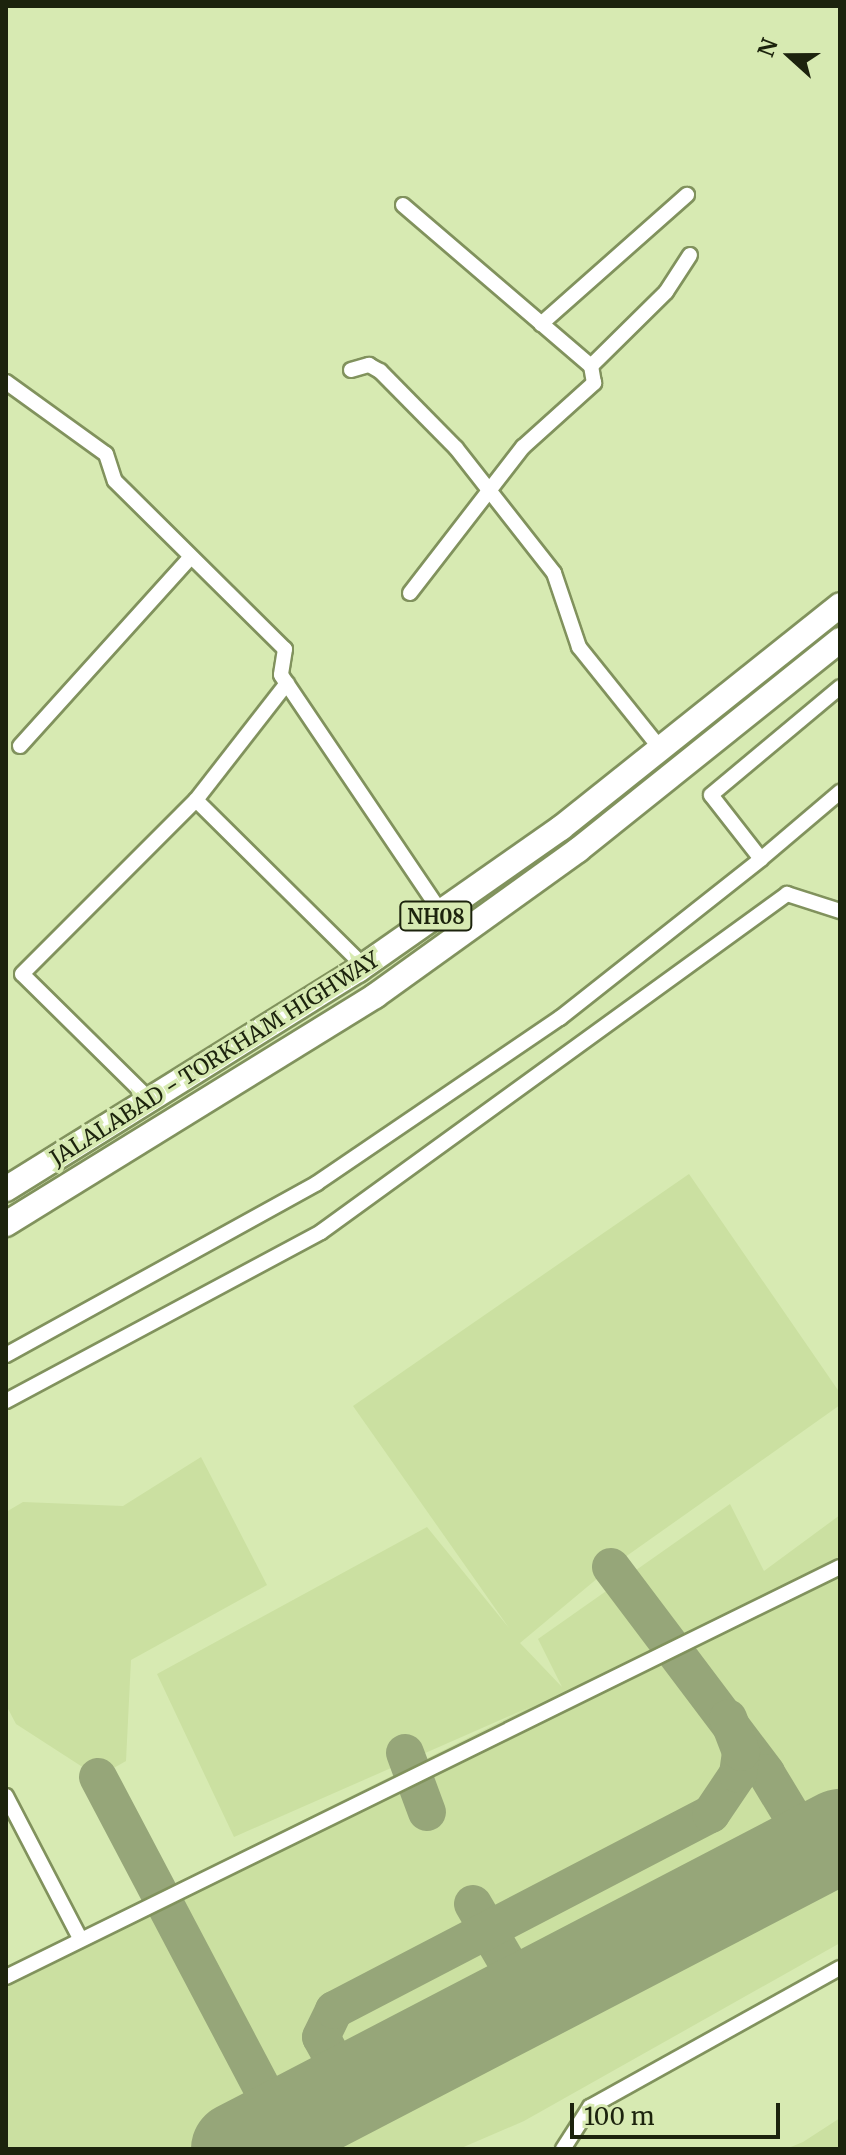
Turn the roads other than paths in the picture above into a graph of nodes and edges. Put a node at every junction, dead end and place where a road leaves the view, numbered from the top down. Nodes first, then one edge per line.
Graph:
1 (687, 195) dead end
2 (403, 205) dead end
3 (690, 255) dead end
4 (541, 324) junction
5 (591, 366) junction
6 (351, 370) dead end
7 (6, 382) edge
8 (490, 491) junction
9 (190, 558) junction
10 (410, 593) dead end
11 (840, 605) edge
12 (840, 640) edge
13 (287, 683) junction
14 (840, 687) edge
15 (20, 746) dead end
16 (660, 748) junction
17 (840, 792) edge
18 (196, 800) junction
19 (761, 859) junction
20 (840, 911) edge
21 (441, 912) junction
22 (364, 966) junction
23 (152, 1102) junction
24 (6, 1189) edge
25 (6, 1224) edge
26 (6, 1355) edge
27 (6, 1401) edge
28 (840, 1567) edge
29 (6, 1796) edge
30 (80, 1938) junction
31 (840, 1968) edge
32 (6, 1977) edge
33 (563, 2149) edge

1 - 4 street
2 - 4 street
3 - 5 street
4 - 5 street
5 - 8 street
6 - 8 street
7 - 9 street
8 - 10 street
8 - 16 street
9 - 13 street
9 - 15 street
11 - 16 highway, JALALABAD - TORKHAM HIGHWAY / NH08
12 - 25 highway, JALALABAD - TORKHAM HIGHWAY / NH08
13 - 18 street
13 - 21 street
14 - 19 street
16 - 21 highway, JALALABAD - TORKHAM HIGHWAY / NH08
17 - 19 street
18 - 22 street
18 - 23 street
19 - 26 street
20 - 27 street
21 - 22 highway, JALALABAD - TORKHAM HIGHWAY / NH08
22 - 23 highway, JALALABAD - TORKHAM HIGHWAY / NH08
23 - 24 highway, JALALABAD - TORKHAM HIGHWAY / NH08
28 - 30 street
29 - 30 street
30 - 32 street
31 - 33 street

